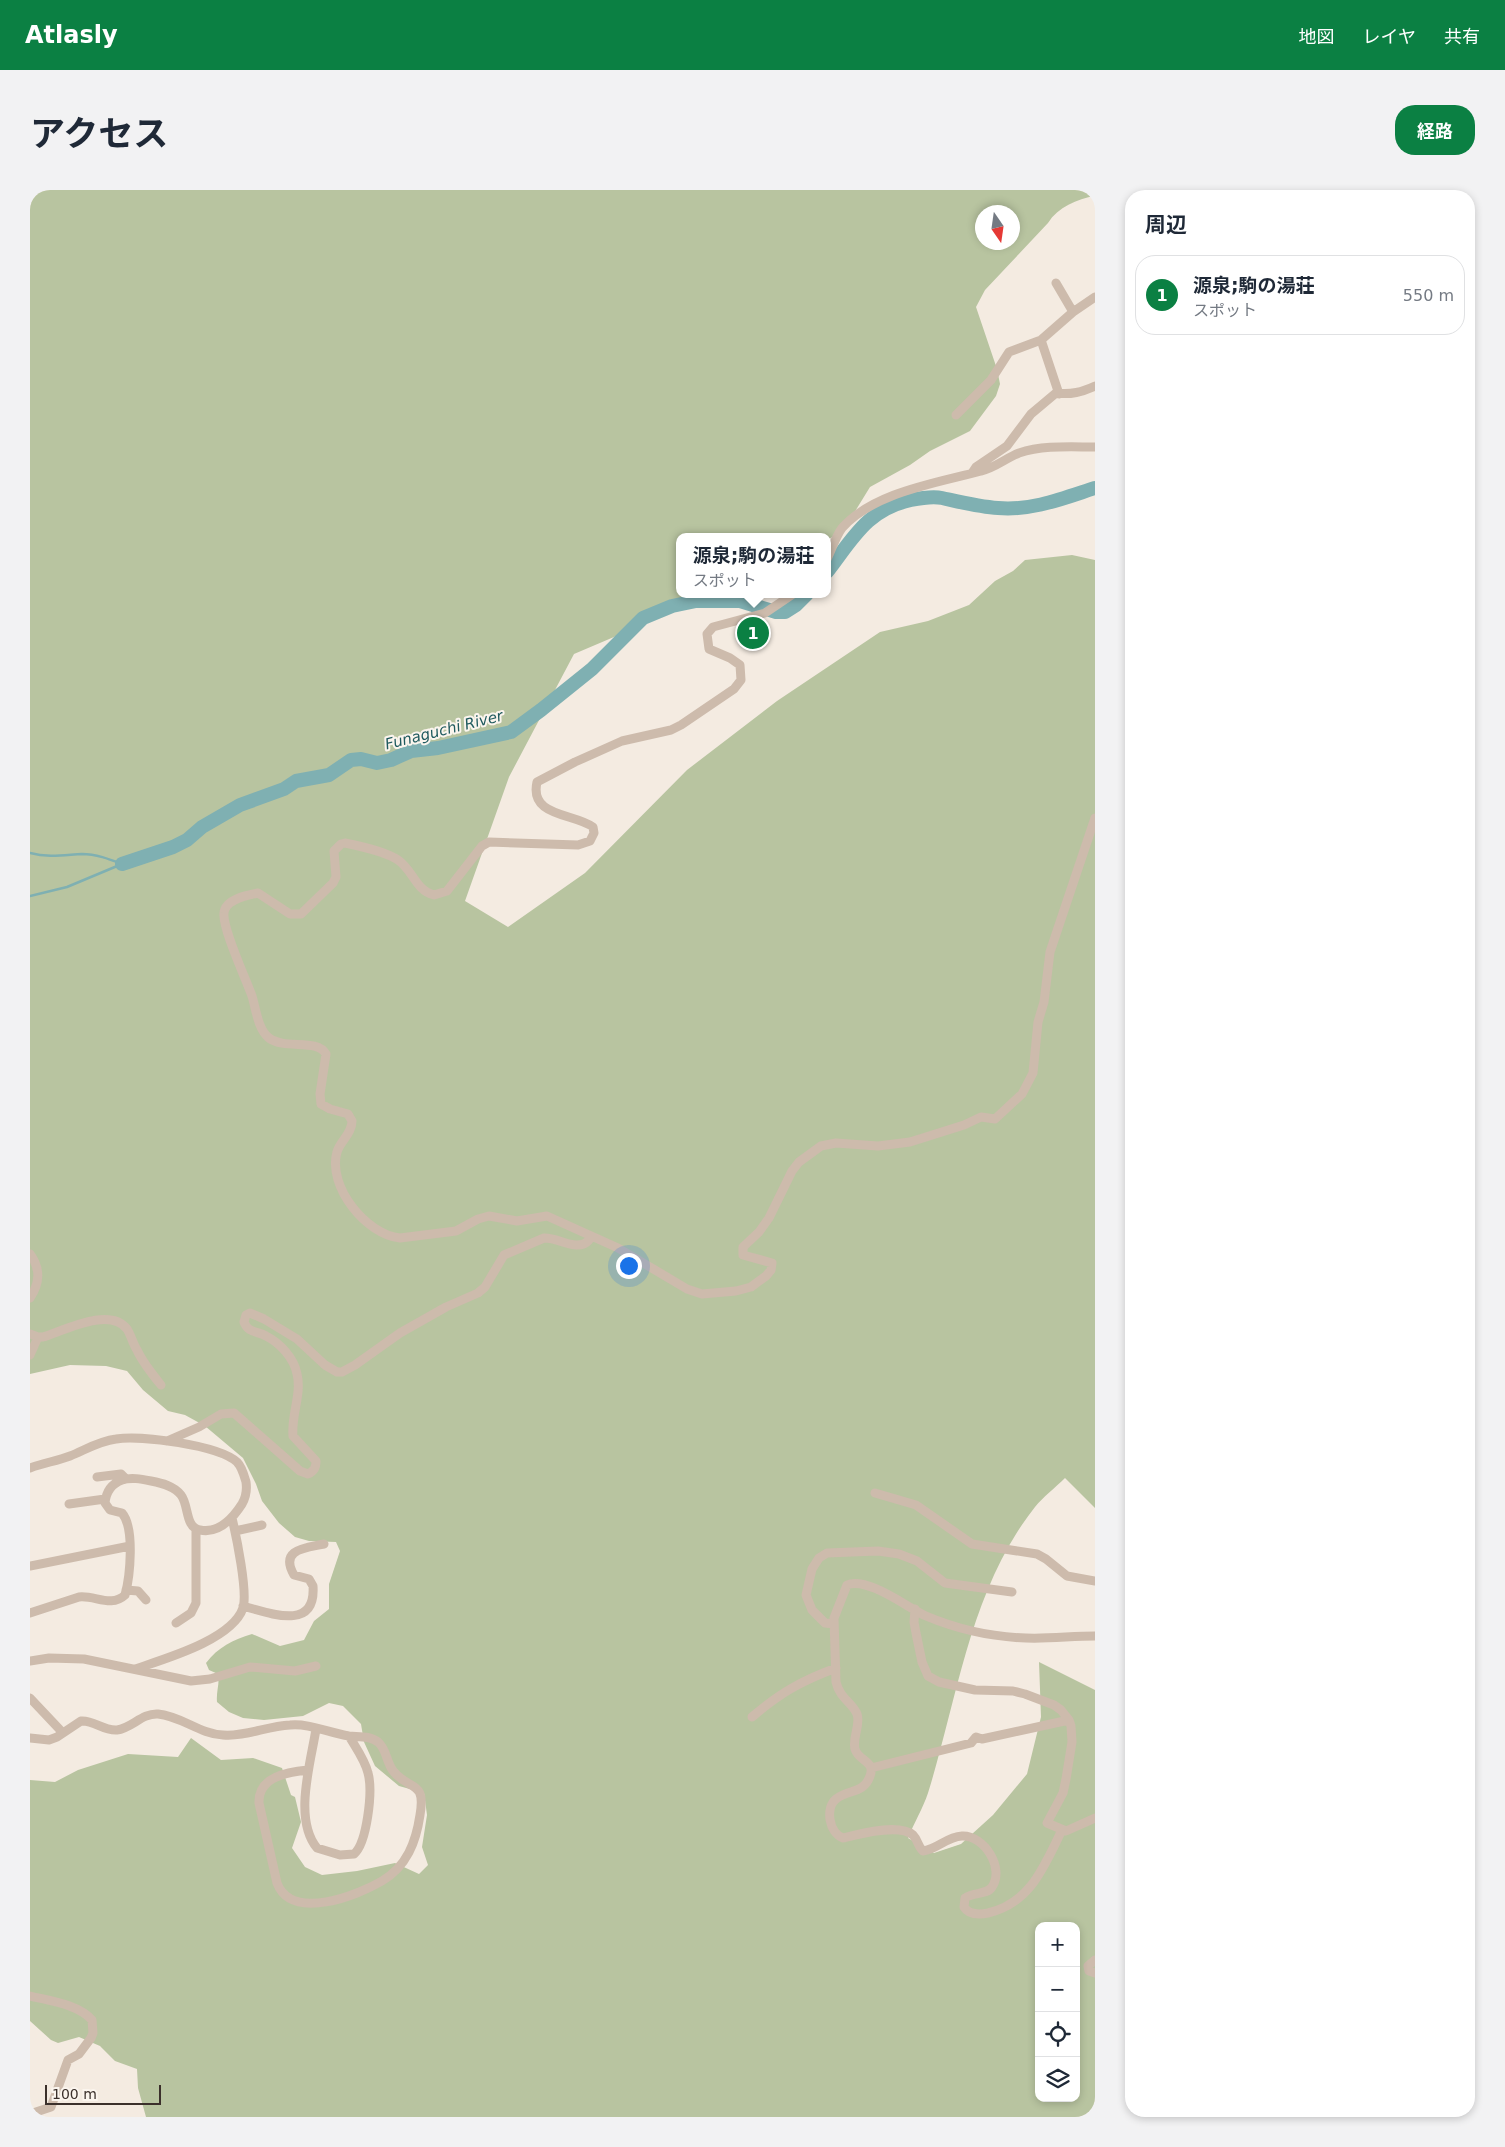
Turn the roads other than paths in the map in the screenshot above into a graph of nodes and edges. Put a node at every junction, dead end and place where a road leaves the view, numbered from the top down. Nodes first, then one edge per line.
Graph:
1 (1056, 284) dead end
2 (1095, 297) edge
3 (1073, 312) junction
4 (1041, 340) junction
5 (1095, 386) edge
6 (1059, 394) junction
7 (956, 415) dead end
8 (1095, 447) edge
9 (971, 473) junction
10 (831, 551) edge
11 (787, 598) edge
12 (1095, 818) edge
13 (589, 1236) junction
14 (30, 1254) edge
15 (30, 1298) edge
16 (34, 1336) edge
17 (30, 1355) edge
18 (161, 1385) dead end
19 (167, 1441) junction
20 (30, 1468) edge
21 (97, 1477) dead end
22 (126, 1479) junction
23 (875, 1493) dead end
24 (105, 1499) junction
25 (69, 1504) dead end
26 (232, 1518) junction
27 (262, 1525) dead end
28 (196, 1529) junction
29 (235, 1531) junction
30 (324, 1544) dead end
31 (130, 1546) junction
32 (30, 1566) edge
33 (1095, 1581) edge
34 (126, 1590) junction
35 (1012, 1592) dead end
36 (146, 1600) dead end
37 (244, 1606) junction
38 (915, 1609) junction
39 (30, 1612) edge
40 (176, 1623) dead end
41 (834, 1624) junction
42 (1095, 1636) edge
43 (30, 1661) edge
44 (316, 1666) dead end
45 (135, 1668) junction
46 (836, 1668) junction
47 (30, 1698) edge
48 (752, 1717) dead end
49 (1068, 1720) junction
50 (316, 1729) junction
51 (63, 1734) junction
52 (348, 1736) junction
53 (30, 1738) edge
54 (871, 1768) junction
55 (308, 1770) junction
56 (1095, 1818) edge
57 (1062, 1830) junction
58 (1095, 1960) edge
59 (1095, 1973) edge
60 (30, 1996) edge
61 (30, 2114) edge

1 - 3 street
2 - 3 street
3 - 4 street
4 - 6 street
4 - 7 street
5 - 6 street
6 - 9 street
8 - 9 street
9 - 10 street
11 - 13 street
12 - 13 street
13 - 19 street
14 - 15 street
16 - 17 street
16 - 18 street
19 - 20 street
19 - 26 street
21 - 22 street
22 - 24 street
22 - 28 street
23 - 33 street
24 - 25 street
24 - 31 street
26 - 28 street
26 - 29 street
27 - 29 street
28 - 40 street
29 - 37 street
30 - 37 street
31 - 32 street
31 - 34 street
34 - 36 street
34 - 39 street
35 - 41 street
37 - 45 street
38 - 41 street
38 - 42 street
38 - 49 street
41 - 46 street
43 - 45 street
44 - 45 street
46 - 48 street
46 - 54 street
47 - 51 street
49 - 54 street
49 - 57 street
50 - 51 street
50 - 52 street
50 - 55 street
51 - 53 street
52 - 55 street
52 - 55 street
54 - 57 street
56 - 57 street
58 - 59 street
60 - 61 street

